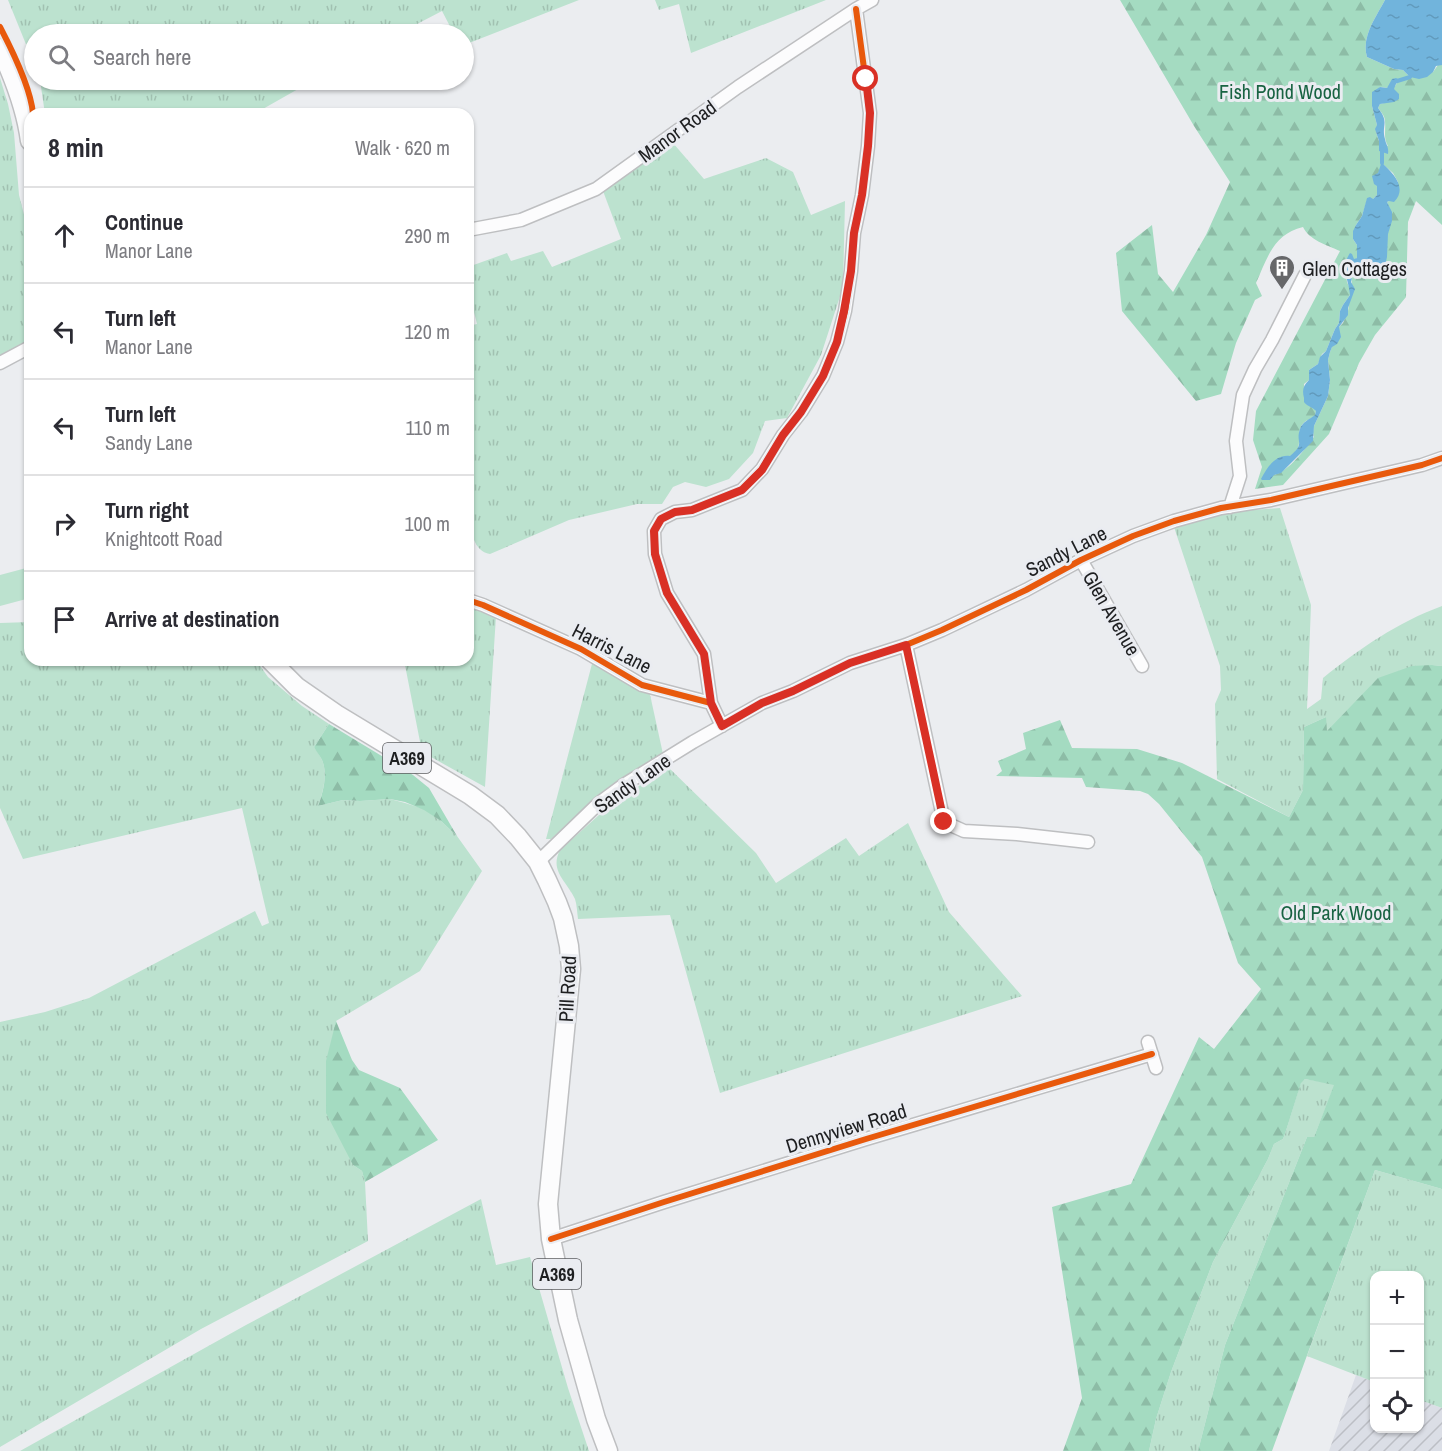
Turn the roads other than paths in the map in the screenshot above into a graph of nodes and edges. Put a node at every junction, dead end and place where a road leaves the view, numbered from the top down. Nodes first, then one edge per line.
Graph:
1 (872, 0) edge
2 (856, 9) junction
3 (0, 48) edge
4 (24, 113) edge
5 (474, 229) edge
6 (1305, 275) dead end
7 (24, 351) edge
8 (0, 363) edge
9 (1442, 458) edge
10 (1230, 507) junction
11 (1081, 560) junction
12 (474, 602) edge
13 (906, 645) junction
14 (276, 666) edge
15 (1142, 666) dead end
16 (711, 703) junction
17 (722, 726) junction
18 (1088, 842) dead end
19 (538, 862) junction
20 (1156, 1068) dead end
21 (551, 1239) junction
22 (608, 1451) edge

1 - 2 street, Manor Road
2 - 5 street, Manor Road
2 - 16 street
3 - 4 main road
6 - 10 street
7 - 8 street
9 - 10 street, Sandy Lane
10 - 11 street, Sandy Lane
11 - 13 street, Sandy Lane
11 - 15 street, Glen Avenue
12 - 16 street, Harris Lane
13 - 17 street, Sandy Lane
13 - 18 street
14 - 19 main road, Pill Road / A369
16 - 17 street
17 - 19 street, Sandy Lane
19 - 21 main road, Pill Road / A369
20 - 21 street, Dennyview Road
21 - 22 main road, Pill Road / A369

